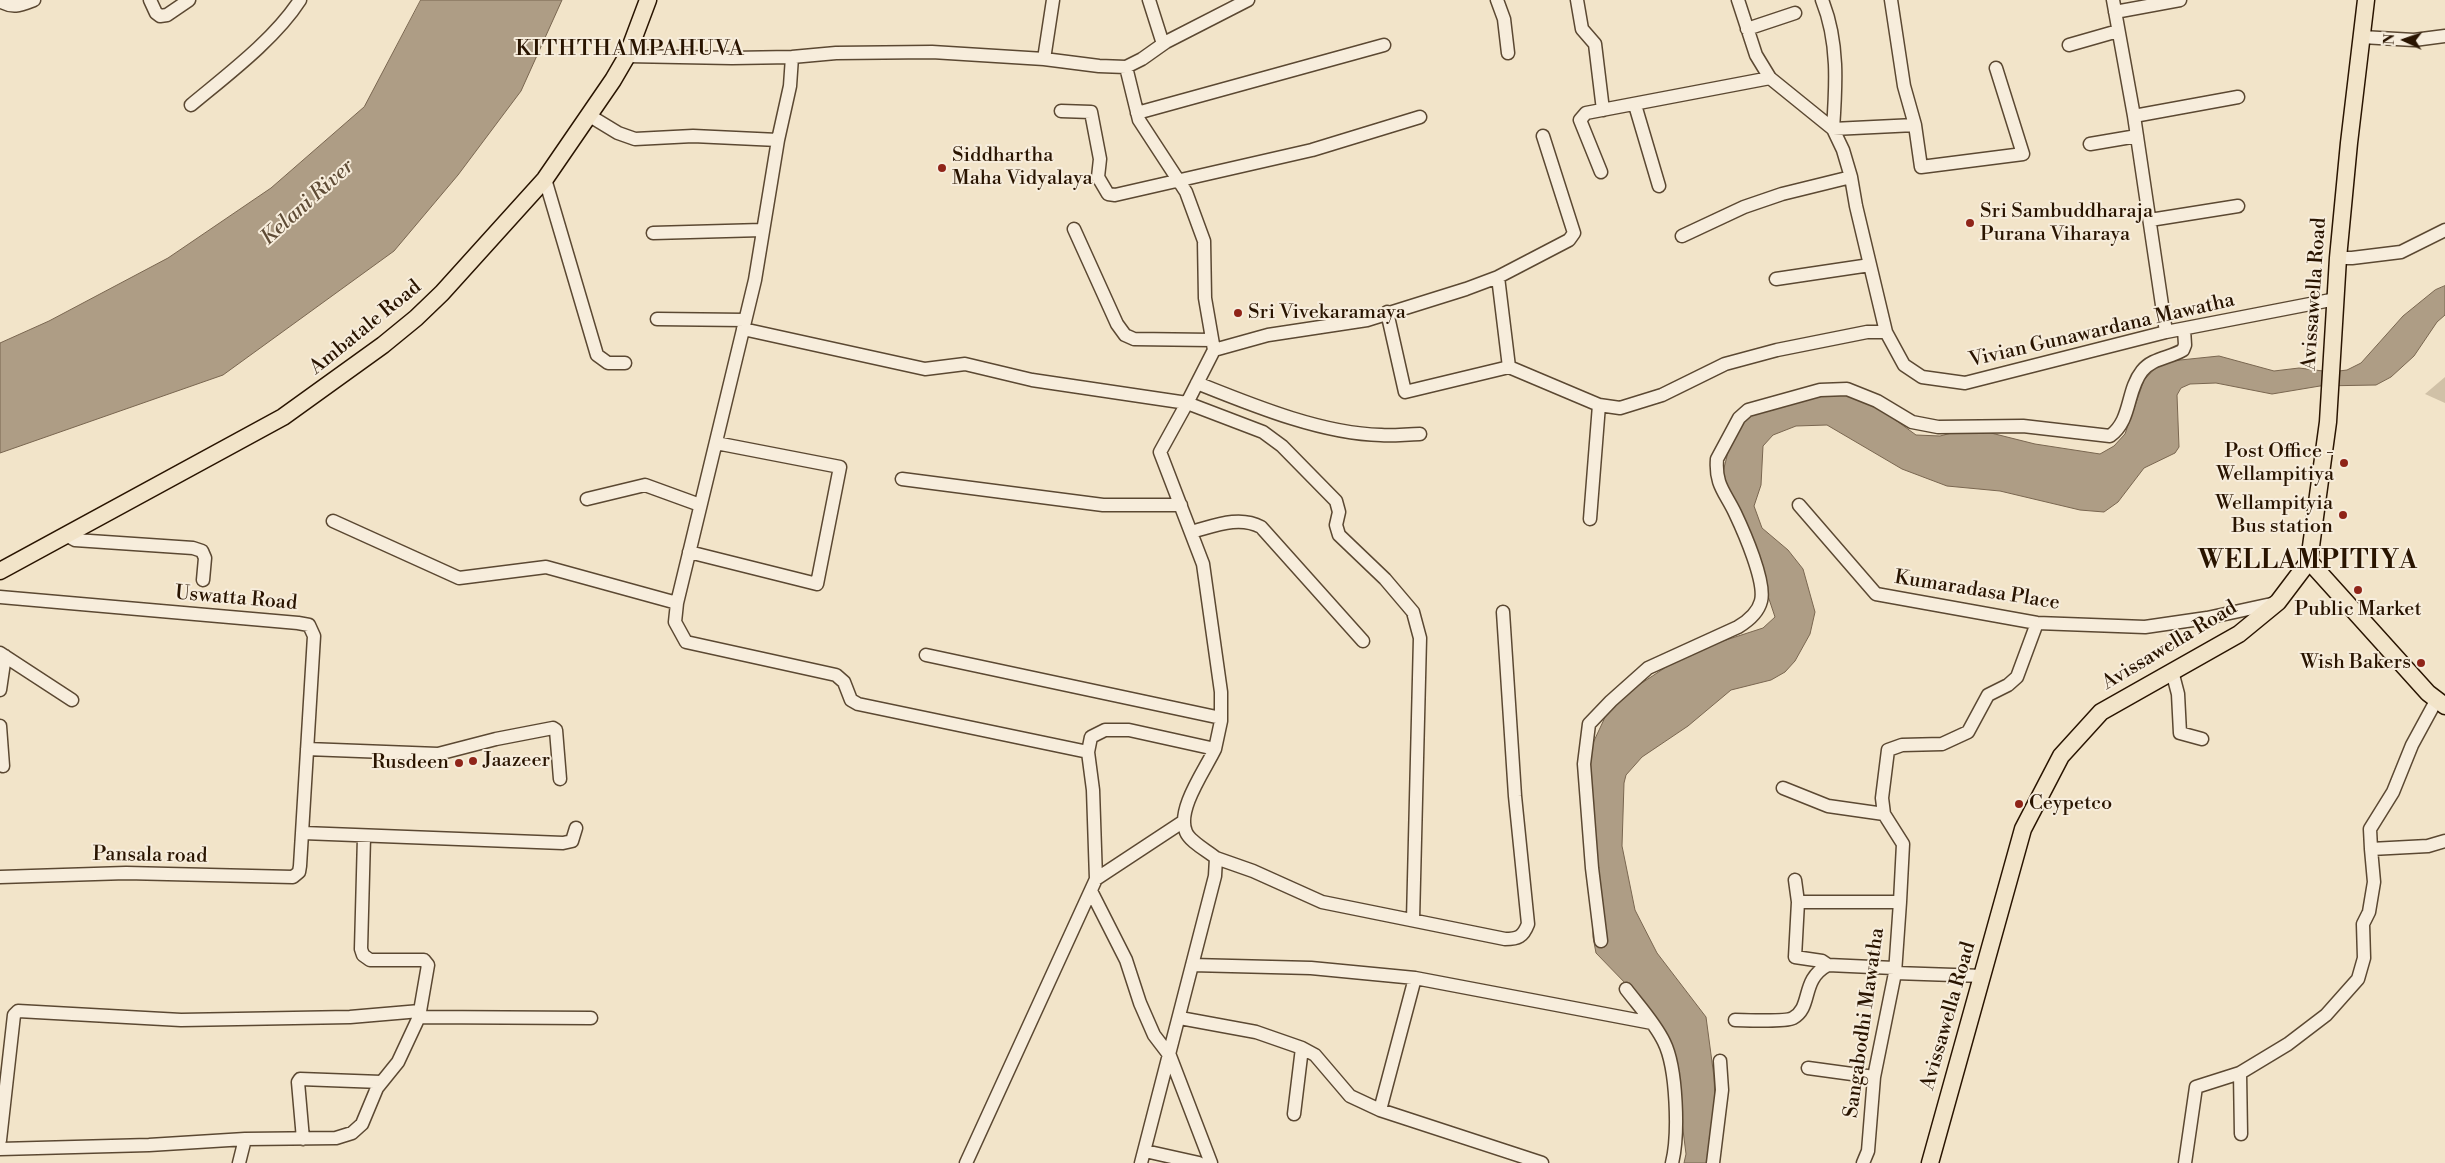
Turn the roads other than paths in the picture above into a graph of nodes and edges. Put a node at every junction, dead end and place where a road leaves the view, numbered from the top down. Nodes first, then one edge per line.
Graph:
1 (34, 0) edge
2 (150, 0) edge
3 (189, 0) edge
4 (300, 0) edge
5 (648, 0) edge
6 (1053, 0) edge
7 (1149, 0) edge
8 (1248, 0) edge
9 (1497, 0) edge
10 (1577, 0) edge
11 (1738, 0) edge
12 (1822, 0) edge
13 (1891, 0) edge
14 (2180, 0) edge
15 (2366, 0) edge
16 (0, 1) edge
17 (2114, 6) edge
18 (1795, 13) dead end
19 (1747, 29) junction
20 (2118, 32) junction
21 (2445, 36) edge
22 (2362, 37) junction
23 (1163, 44) junction
24 (1384, 45) dead end
25 (2069, 45) dead end
26 (1508, 53) dead end
27 (627, 56) junction
28 (792, 57) junction
29 (1044, 59) junction
30 (1126, 67) junction
31 (1996, 68) dead end
32 (1770, 78) junction
33 (2238, 96) dead end
34 (191, 105) dead end
35 (1635, 105) junction
36 (1602, 110) junction
37 (1061, 111) dead end
38 (1137, 113) junction
39 (590, 116) junction
40 (2134, 116) junction
41 (1420, 117) dead end
42 (1915, 124) junction
43 (1833, 129) junction
44 (1542, 136) dead end
45 (2137, 136) junction
46 (778, 140) junction
47 (2090, 144) dead end
48 (1601, 172) dead end
49 (1851, 177) junction
50 (545, 179) junction
51 (1180, 182) junction
52 (1659, 186) dead end
53 (2238, 206) dead end
54 (2150, 220) junction
55 (1074, 229) dead end
56 (762, 230) junction
57 (2445, 230) edge
58 (653, 233) dead end
59 (1682, 236) dead end
60 (2338, 258) junction
61 (1870, 265) junction
62 (1498, 277) junction
63 (1776, 279) dead end
64 (2336, 299) junction
65 (1387, 312) junction
66 (657, 319) dead end
67 (744, 324) junction
68 (2184, 329) junction
69 (1886, 332) junction
70 (2166, 332) junction
71 (1213, 345) junction
72 (625, 363) dead end
73 (1509, 367) junction
74 (1197, 383) junction
75 (1187, 403) junction
76 (1599, 405) junction
77 (1420, 434) dead end
78 (716, 443) junction
79 (902, 479) dead end
80 (587, 499) dead end
81 (700, 505) junction
82 (1181, 505) junction
83 (1799, 505) dead end
84 (1590, 519) dead end
85 (333, 521) dead end
86 (1191, 532) junction
87 (66, 535) junction
88 (689, 552) junction
89 (2309, 561) junction
90 (0, 571) edge
91 (203, 580) dead end
92 (0, 597) edge
93 (2278, 602) junction
94 (677, 603) junction
95 (1503, 612) dead end
96 (2037, 623) junction
97 (1363, 640) dead end
98 (2, 655) edge
99 (926, 655) dead end
100 (2172, 671) junction
101 (0, 690) edge
102 (72, 700) dead end
103 (2441, 702) edge
104 (1221, 718) junction
105 (0, 726) edge
106 (2202, 739) dead end
107 (307, 749) junction
108 (1215, 749) junction
109 (1088, 752) junction
110 (3, 766) dead end
111 (560, 779) dead end
112 (1783, 788) dead end
113 (1884, 814) junction
114 (1184, 821) junction
115 (576, 828) dead end
116 (303, 833) junction
117 (364, 837) junction
118 (2445, 841) edge
119 (2371, 848) junction
120 (1216, 858) junction
121 (298, 872) joint
122 (0, 876) edge
123 (1096, 879) junction
124 (1795, 880) dead end
125 (1091, 891) junction
126 (1798, 902) junction
127 (1900, 902) junction
128 (1413, 920) junction
129 (1601, 941) dead end
130 (1192, 964) junction
131 (1828, 965) junction
132 (1895, 971) junction
133 (1983, 976) junction
134 (1415, 978) junction
135 (1626, 989) dead end
136 (420, 1014) junction
137 (591, 1018) dead end
138 (1180, 1018) junction
139 (1734, 1020) dead end
140 (1652, 1023) junction
141 (1302, 1048) junction
142 (1170, 1056) junction
143 (1720, 1061) dead end
144 (1808, 1068) dead end
145 (2240, 1073) junction
146 (1874, 1077) junction
147 (382, 1082) junction
148 (1380, 1110) junction
149 (1294, 1114) dead end
150 (2242, 1134) dead end
151 (245, 1139) junction
152 (303, 1139) junction
153 (0, 1140) edge
154 (0, 1149) edge
155 (1143, 1157) edge
156 (1538, 1162) edge
157 (239, 1163) edge
158 (966, 1163) edge
159 (1198, 1163) edge
160 (1211, 1163) edge
161 (1672, 1163) edge
162 (1713, 1163) edge
163 (1863, 1163) edge
164 (1930, 1163) edge
165 (2185, 1163) edge

1 - 16 street
2 - 3 street
4 - 34 street
5 - 27 main road, Ambatale Road
6 - 29 street
7 - 23 street
8 - 23 street
9 - 26 street
10 - 36 street
11 - 19 street, Vivian Gunawardana Mawatha
12 - 43 street
13 - 42 street
14 - 17 street
15 - 22 main road, Avissawella Road
17 - 20 street
18 - 19 street
19 - 32 street, Vivian Gunawardana Mawatha
20 - 25 street
20 - 40 street
21 - 22 street
22 - 60 main road, Avissawella Road
23 - 30 street
24 - 38 street
27 - 28 street
27 - 39 main road, Ambatale Road
28 - 29 street
28 - 46 street
29 - 30 street
30 - 38 street
31 - 42 street
32 - 35 street
32 - 43 street, Vivian Gunawardana Mawatha
33 - 40 street
35 - 36 street
35 - 52 street
36 - 48 street
37 - 51 street
38 - 51 street
39 - 46 street
39 - 50 main road, Ambatale Road
40 - 45 street
41 - 51 street
42 - 43 street
43 - 49 street, Vivian Gunawardana Mawatha
44 - 62 street
45 - 47 street
45 - 54 street
46 - 56 street
49 - 59 street
49 - 61 street, Vivian Gunawardana Mawatha
50 - 72 street
50 - 87 main road, Ambatale Road
51 - 71 street
53 - 54 street
54 - 70 street
55 - 71 street
56 - 58 street
56 - 67 street
57 - 60 street
60 - 64 main road, Avissawella Road
61 - 63 street
61 - 69 street, Vivian Gunawardana Mawatha
62 - 65 street
62 - 73 street
64 - 68 street, Vivian Gunawardana Mawatha
64 - 89 main road, Avissawella Road
65 - 71 street
65 - 73 street
66 - 67 street
67 - 75 street
67 - 78 street
68 - 70 street, Vivian Gunawardana Mawatha
68 - 129 street
69 - 70 street, Vivian Gunawardana Mawatha
69 - 76 street
71 - 74 street
73 - 76 street
74 - 75 street
74 - 77 street
75 - 82 street
75 - 128 street
76 - 84 street
78 - 81 street
78 - 88 street
79 - 82 street
80 - 81 street
81 - 88 street
82 - 86 street
83 - 96 street, Kumaradasa Place
85 - 94 street
86 - 97 street
86 - 104 street
87 - 90 main road, Ambatale Road
87 - 91 street
88 - 94 street
89 - 93 main road, Avissawella Road
89 - 103 main road
92 - 107 street, Uswatta Road
93 - 96 street, Kumaradasa Place
93 - 100 main road, Avissawella Road
94 - 109 street
95 - 128 street
96 - 113 street
98 - 101 street
98 - 102 street
99 - 104 street
100 - 106 street
100 - 133 main road, Avissawella Road
103 - 119 street
104 - 108 street
105 - 110 street
107 - 111 street
107 - 116 street, Uswatta Road
108 - 109 street
108 - 114 street
109 - 123 street
112 - 113 street
113 - 127 street, Sangabodhi Mawatha
114 - 120 street
114 - 123 street
115 - 117 street
116 - 117 street
116 - 121 street, Uswatta Road
117 - 136 street
118 - 119 street
119 - 145 street
120 - 128 street
120 - 130 street
121 - 122 street, Pansala road
123 - 125 street
124 - 126 street
125 - 142 street
125 - 158 street
126 - 127 street
126 - 131 street
127 - 132 street, Sangabodhi Mawatha
130 - 134 street
130 - 138 street
131 - 132 street
131 - 139 street
132 - 133 street
132 - 146 street, Sangabodhi Mawatha
133 - 164 main road, Avissawella Road
134 - 140 street
134 - 148 street
135 - 140 street
136 - 137 street
136 - 147 street
136 - 153 street
138 - 141 street
138 - 142 street
140 - 161 street
141 - 148 street
141 - 149 street
142 - 155 street
142 - 160 street
143 - 162 street
144 - 146 street
145 - 150 street
145 - 165 street
146 - 163 street, Sangabodhi Mawatha
147 - 152 street
147 - 152 street
148 - 156 street
151 - 152 street
151 - 154 street
151 - 157 street
155 - 159 street

